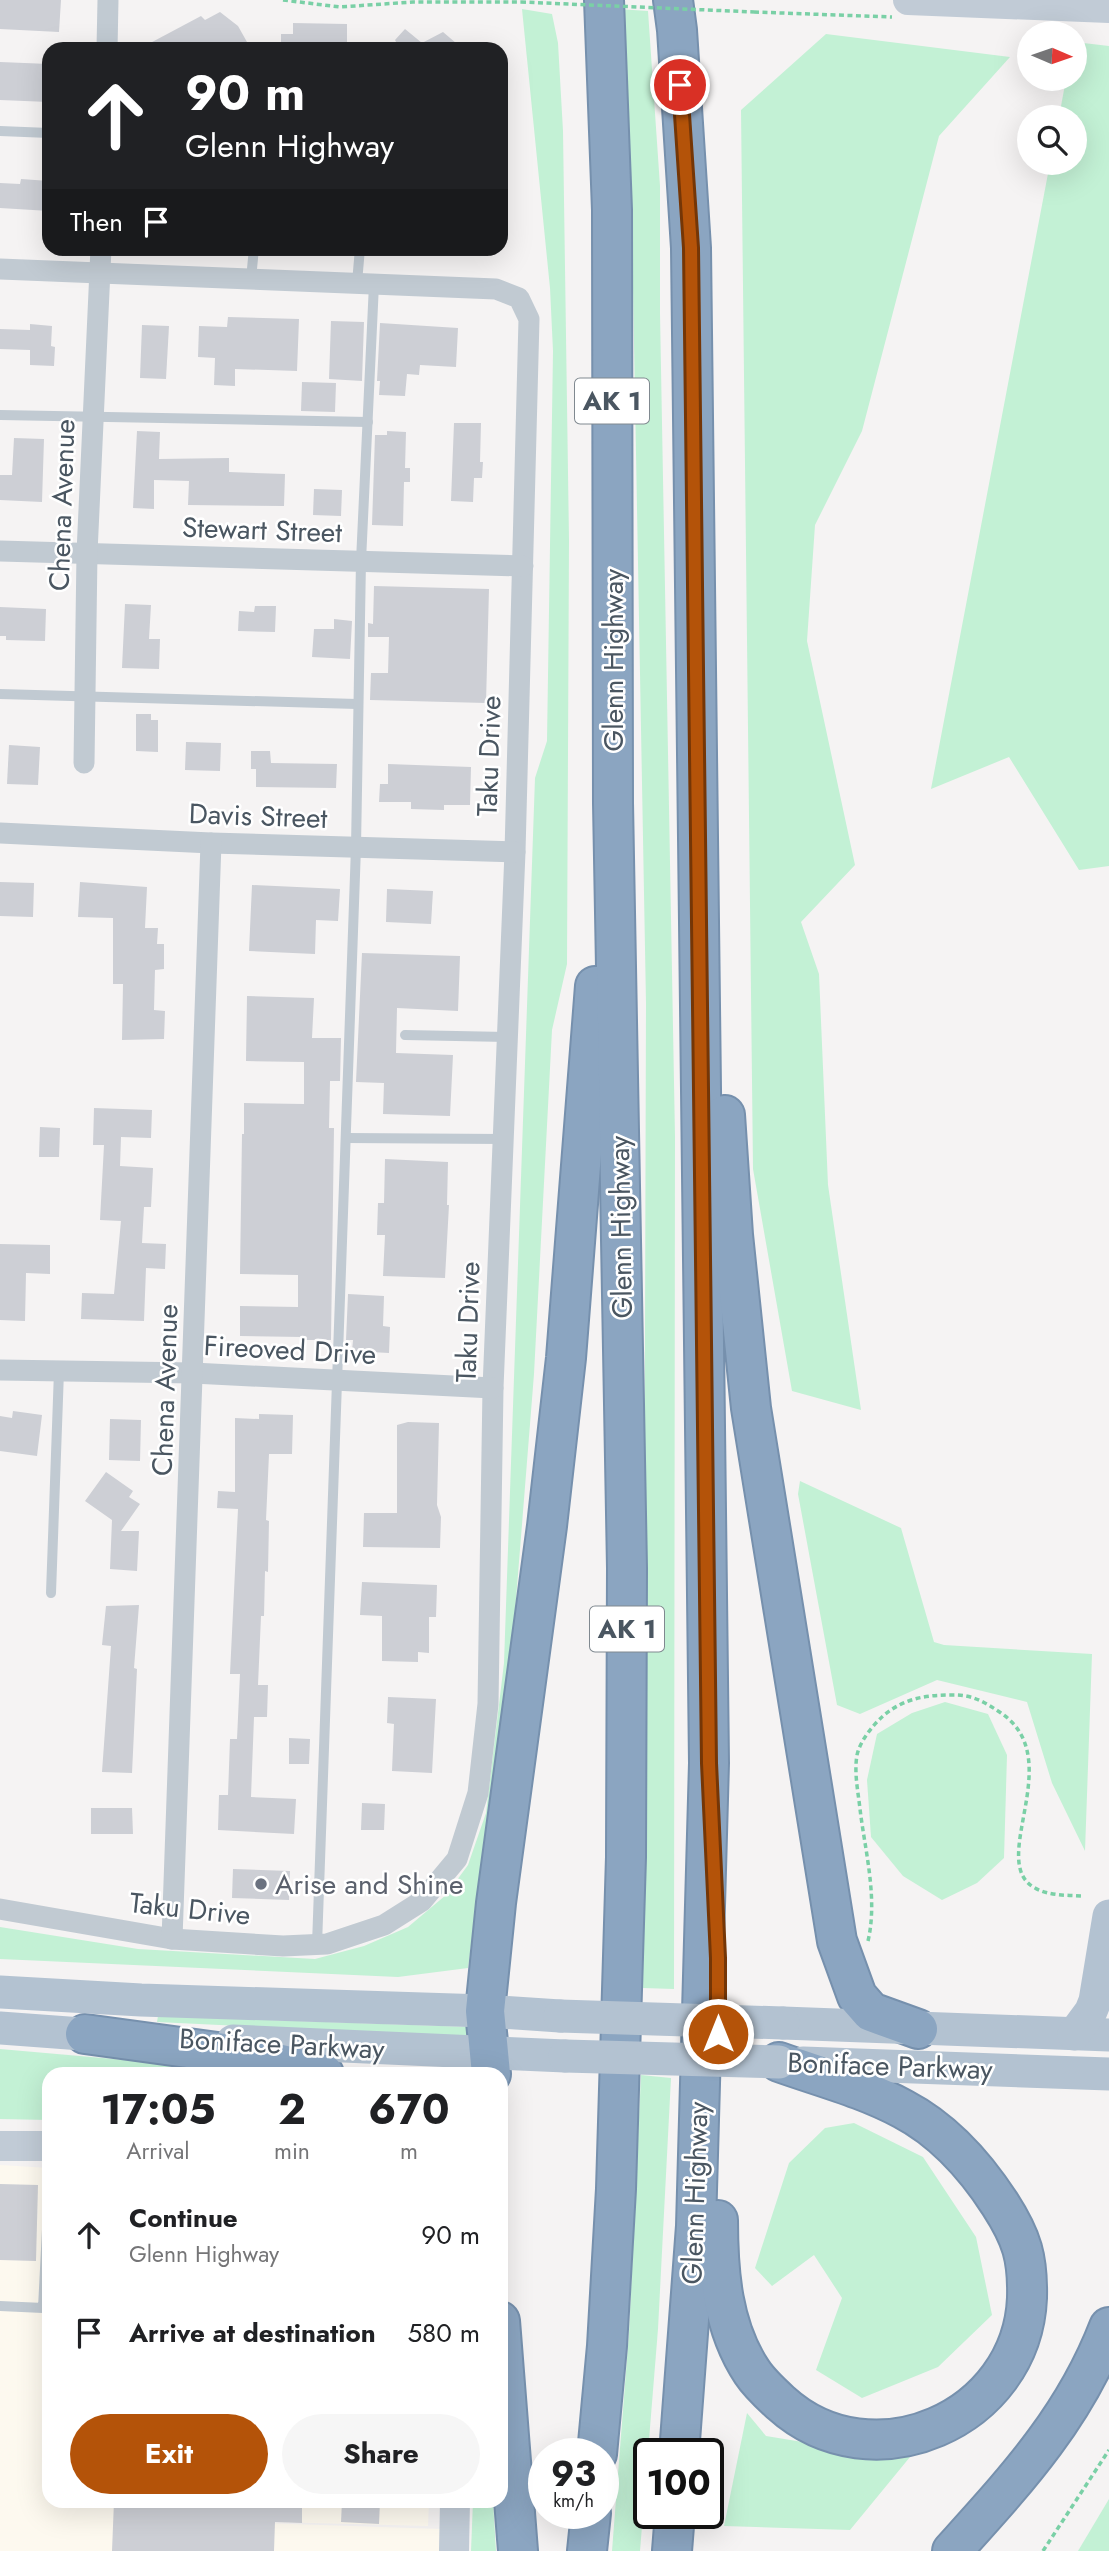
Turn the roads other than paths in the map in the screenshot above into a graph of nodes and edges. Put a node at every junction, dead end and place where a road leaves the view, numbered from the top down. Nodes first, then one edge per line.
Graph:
1 (108, 0) edge
2 (604, 0) edge
3 (673, 0) edge
4 (908, 0) edge
5 (1109, 8) edge
6 (107, 42) edge
7 (0, 131) edge
8 (42, 133) edge
9 (101, 256) edge
10 (253, 256) edge
11 (361, 256) edge
12 (0, 270) edge
13 (100, 272) junction
14 (251, 279) junction
15 (366, 283) junction
16 (0, 415) edge
17 (93, 418) junction
18 (368, 422) junction
19 (0, 551) edge
20 (87, 553) junction
21 (361, 561) junction
22 (523, 566) junction
23 (695, 688) junction
24 (0, 694) edge
25 (85, 696) junction
26 (357, 704) junction
27 (84, 763) dead end
28 (613, 803) junction
29 (0, 833) edge
30 (211, 843) junction
31 (356, 848) junction
32 (514, 852) junction
33 (405, 1035) dead end
34 (507, 1037) junction
35 (346, 1138) junction
36 (503, 1139) junction
37 (0, 1370) edge
38 (59, 1371) junction
39 (193, 1373) junction
40 (338, 1380) junction
41 (493, 1388) junction
42 (51, 1593) dead end
43 (709, 1763) junction
44 (1096, 1901) edge
45 (0, 1909) edge
46 (1108, 1916) edge
47 (172, 1938) junction
48 (317, 1945) junction
49 (1109, 1947) edge
50 (0, 1992) edge
51 (485, 2011) junction
52 (0, 2028) edge
53 (918, 2029) junction
54 (85, 2034) junction
55 (1074, 2034) junction
56 (1109, 2035) edge
57 (779, 2062) junction
58 (491, 2064) edge
59 (294, 2067) edge
60 (1109, 2074) edge
61 (0, 2146) edge
62 (42, 2146) edge
63 (0, 2306) edge
64 (42, 2308) edge
65 (1109, 2327) edge
66 (508, 2434) edge
67 (598, 2438) edge
68 (680, 2438) edge
69 (455, 2508) edge
70 (589, 2529) edge
71 (674, 2529) edge
72 (454, 2551) edge
73 (517, 2551) edge
74 (587, 2551) edge
75 (672, 2551) edge
76 (952, 2551) edge

1 - 6 street
2 - 28 highway, Glenn Highway / AK 1
3 - 23 highway, Glenn Highway
4 - 5 street
7 - 8 lane
9 - 13 street, Chena Avenue
10 - 14 lane
11 - 15 lane
12 - 13 street
13 - 14 street
13 - 17 street, Chena Avenue
14 - 15 street
15 - 18 lane
15 - 22 street, Taku Drive
16 - 17 lane
17 - 18 lane
17 - 20 street, Chena Avenue
18 - 21 lane
19 - 20 street, Stewart Street
20 - 21 street, Stewart Street
20 - 25 street, Chena Avenue
21 - 22 street, Stewart Street
21 - 26 lane
22 - 32 street, Taku Drive
23 - 43 highway, Glenn Highway
23 - 53 highway
24 - 25 lane
25 - 26 lane
25 - 27 street, Chena Avenue
26 - 31 lane
28 - 51 highway
28 - 67 highway, Glenn Highway / AK 1
29 - 30 street, Davis Street
30 - 31 street, Davis Street
30 - 39 street, Chena Avenue
31 - 32 street, Davis Street
31 - 35 lane
32 - 34 street, Taku Drive
33 - 34 lane
34 - 36 street, Taku Drive
35 - 36 lane
35 - 40 lane
36 - 41 street, Taku Drive
37 - 38 street, Fireoved Drive
38 - 39 street, Fireoved Drive
38 - 42 lane
39 - 40 street, Fireoved Drive
39 - 47 street, Chena Avenue
40 - 41 street, Fireoved Drive
40 - 48 lane
41 - 48 street, Taku Drive
43 - 57 highway
43 - 68 highway, Glenn Highway
44 - 46 street
45 - 47 street, Taku Drive
46 - 49 street
46 - 55 main road
47 - 48 street, Taku Drive
50 - 51 main road, Boniface Parkway
51 - 53 main road, Boniface Parkway, bridge
51 - 58 highway
52 - 54 main road, Boniface Parkway
53 - 55 main road, Boniface Parkway
54 - 58 main road, Boniface Parkway
54 - 59 highway
55 - 56 main road, Boniface Parkway
57 - 58 main road, Boniface Parkway, bridge
57 - 60 main road, Boniface Parkway
61 - 62 street
63 - 64 lane
65 - 76 highway
66 - 73 highway
69 - 72 street
70 - 74 highway
71 - 75 highway

